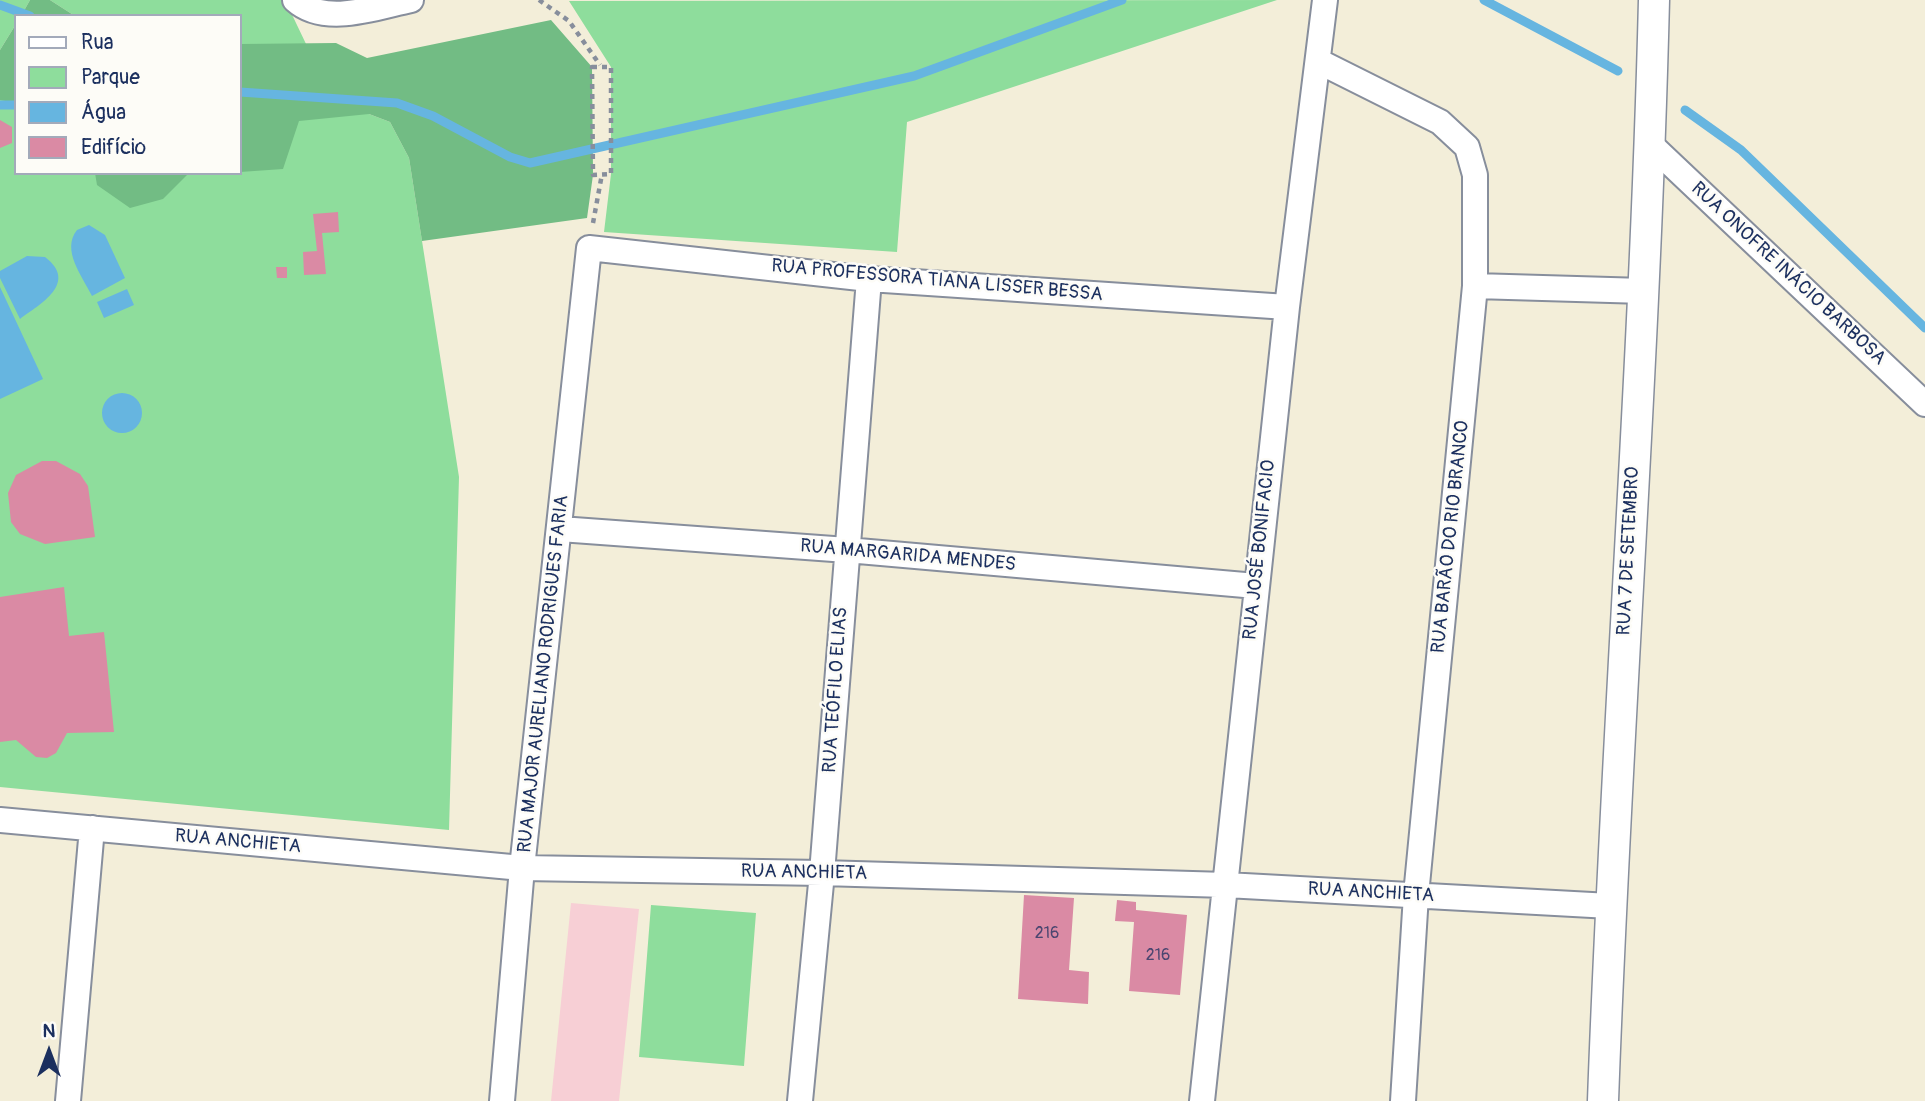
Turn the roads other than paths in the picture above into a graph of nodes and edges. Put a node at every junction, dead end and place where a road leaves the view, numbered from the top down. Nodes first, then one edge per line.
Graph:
1 (295, 0) edge
2 (411, 0) edge
3 (1325, 0) edge
4 (1654, 0) edge
5 (1318, 61) junction
6 (1650, 144) junction
7 (589, 248) joint
8 (869, 279) junction
9 (1475, 286) junction
10 (1643, 291) junction
11 (1287, 307) junction
12 (1925, 404) edge
13 (560, 529) junction
14 (847, 550) junction
15 (1255, 586) junction
16 (0, 820) edge
17 (92, 828) junction
18 (522, 868) junction
19 (822, 873) junction
20 (1226, 885) junction
21 (1416, 895) junction
22 (1610, 906) junction
23 (68, 1101) edge
24 (502, 1101) edge
25 (800, 1101) edge
26 (1202, 1101) edge
27 (1403, 1101) edge
28 (1603, 1101) edge

1 - 2 street
3 - 5 street, RUA JOSÉ BONIFACIO
4 - 6 street, RUA 7 DE SETEMBRO
5 - 9 street, RUA BARÃO DO RIO BRANCO
5 - 11 street, RUA JOSÉ BONIFACIO
6 - 10 street, RUA 7 DE SETEMBRO
6 - 12 street, RUA ONOFRE INÁCIO BARBOSA
7 - 8 street, RUA PROFESSORA TIANA LISSER BESSA
7 - 13 street, RUA MAJOR AURELIANO RODRIGUES FARIA
8 - 11 street, RUA PROFESSORA TIANA LISSER BESSA
8 - 14 street, RUA TEÓFILO ELIAS
9 - 10 street
9 - 21 street, RUA BARÃO DO RIO BRANCO
10 - 22 street, RUA 7 DE SETEMBRO
11 - 15 street, RUA JOSÉ BONIFACIO
13 - 14 street, RUA MARGARIDA MENDES
13 - 18 street, RUA MAJOR AURELIANO RODRIGUES FARIA
14 - 15 street, RUA MARGARIDA MENDES
14 - 19 street, RUA TEÓFILO ELIAS
15 - 20 street, RUA JOSÉ BONIFACIO
16 - 17 street, RUA ANCHIETA
17 - 18 street, RUA ANCHIETA
17 - 23 street
18 - 19 street, RUA ANCHIETA
18 - 24 street, RUA MAJOR AURELIANO RODRIGUES FARIA
19 - 20 street, RUA ANCHIETA
19 - 25 street, RUA TEÓFILO ELIAS
20 - 21 street, RUA ANCHIETA
20 - 26 street, RUA JOSÉ BONIFACIO
21 - 22 street, RUA ANCHIETA
21 - 27 street, RUA BARÃO DO RIO BRANCO
22 - 28 street, RUA 7 DE SETEMBRO

